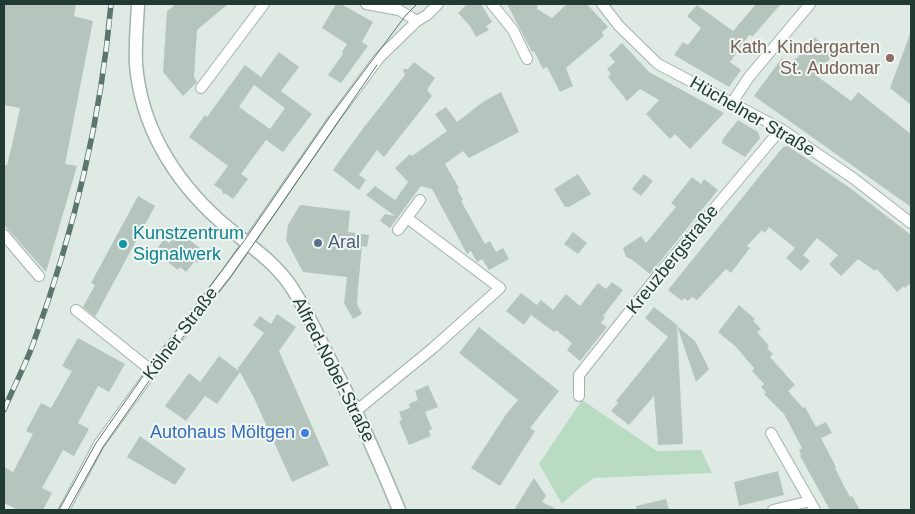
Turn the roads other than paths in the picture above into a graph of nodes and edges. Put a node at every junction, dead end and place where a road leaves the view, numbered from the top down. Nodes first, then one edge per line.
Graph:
1 (138, 4) edge
2 (264, 4) edge
3 (366, 4) edge
4 (438, 4) edge
5 (492, 4) edge
6 (602, 4) edge
7 (810, 4) edge
8 (417, 21) junction
9 (527, 59) dead end
10 (201, 88) dead end
11 (731, 104) junction
12 (781, 129) junction
13 (420, 200) dead end
14 (406, 218) junction
15 (911, 223) edge
16 (398, 230) dead end
17 (4, 235) edge
18 (248, 244) junction
19 (39, 276) dead end
20 (76, 310) dead end
21 (152, 371) junction
22 (579, 396) dead end
23 (356, 411) junction
24 (771, 433) dead end
25 (810, 501) junction
26 (64, 510) edge
27 (399, 510) edge
28 (773, 510) edge
29 (815, 510) edge

1 - 18 street, Alfred-Nobel-Straße
2 - 10 street
3 - 8 street
4 - 8 street, Kölner Straße
5 - 9 street
6 - 11 street, Hüchelner Straße
7 - 11 street
8 - 18 street, Kölner Straße
11 - 12 street, Hüchelner Straße
12 - 15 street, Hüchelner Straße
12 - 22 street, Kreuzbergstraße
13 - 14 street
14 - 16 street
14 - 23 street
17 - 19 street
18 - 21 street, Kölner Straße
18 - 23 street, Alfred-Nobel-Straße
20 - 21 street
21 - 26 street, Kölner Straße
23 - 27 street, Alfred-Nobel-Straße
24 - 25 street
25 - 28 street
25 - 29 street

